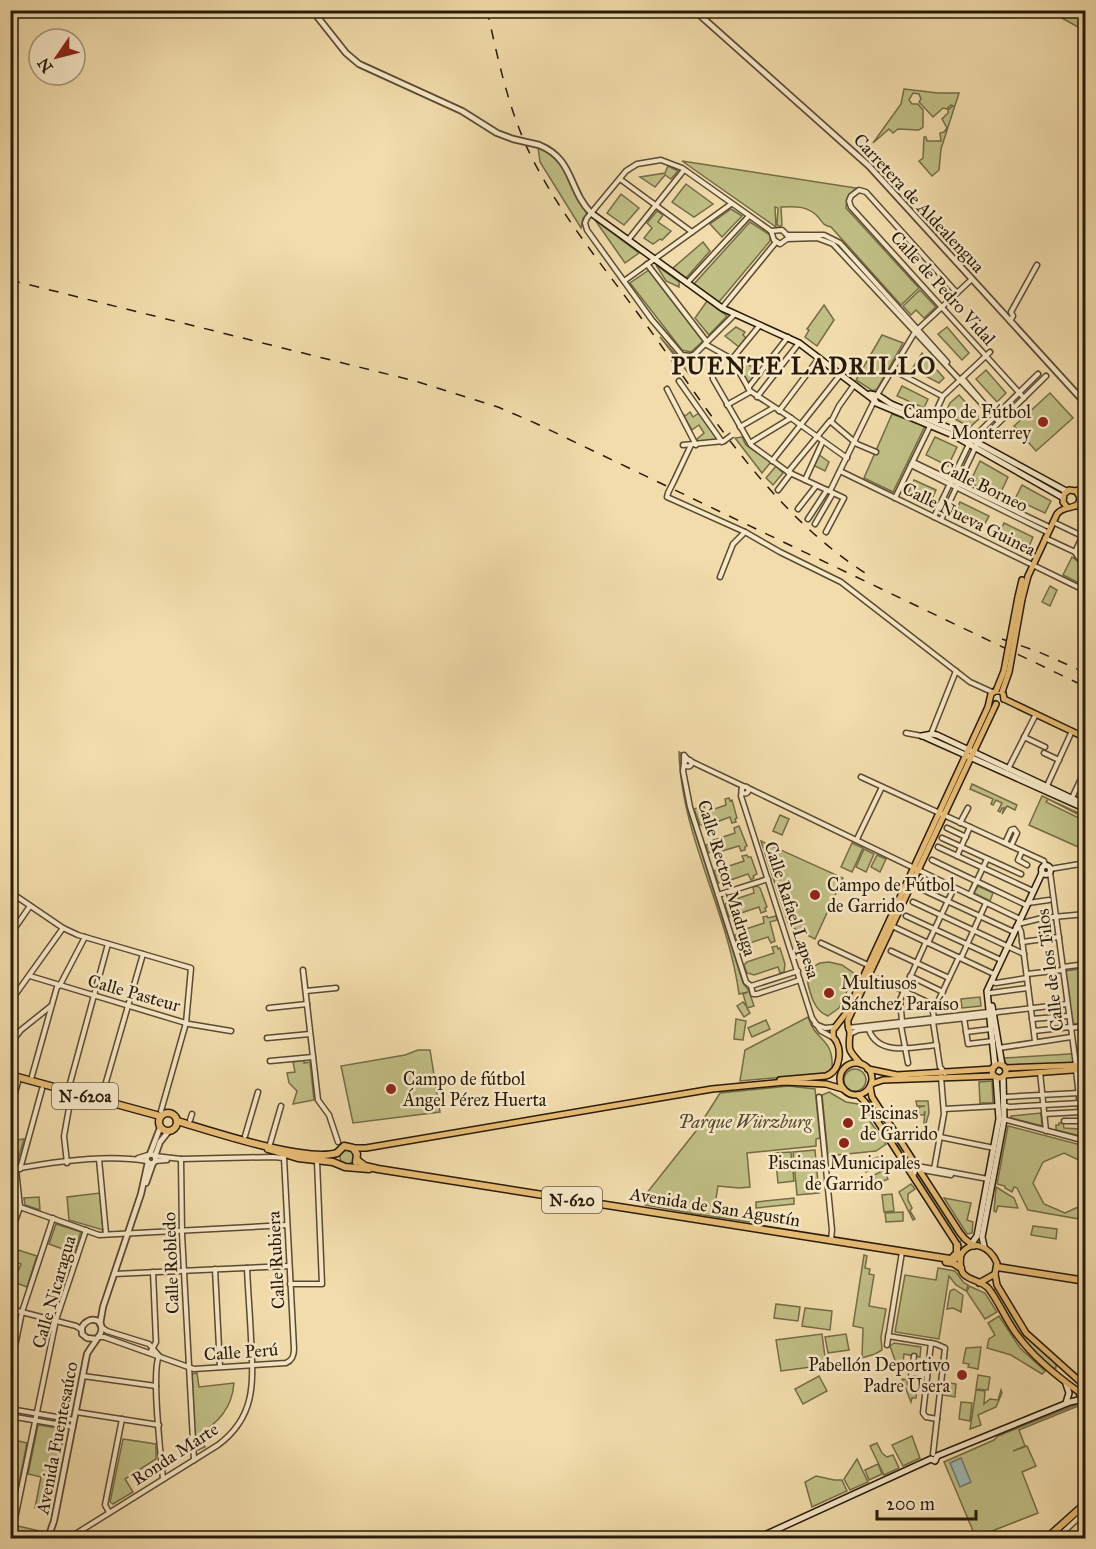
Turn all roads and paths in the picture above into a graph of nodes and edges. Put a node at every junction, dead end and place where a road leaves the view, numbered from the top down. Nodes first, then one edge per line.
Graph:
1 (312, 10) edge
2 (694, 10) edge
3 (684, 170) junction
4 (620, 179) junction
5 (731, 204) junction
6 (656, 205) junction
7 (591, 213) junction
8 (749, 216) junction
9 (771, 231) junction
10 (777, 231) junction
11 (692, 232) junction
12 (774, 237) junction
13 (787, 237) junction
14 (628, 240) junction
15 (776, 242) junction
16 (654, 259) junction
17 (647, 264) junction
18 (1037, 265) dead end
19 (972, 279) junction
20 (624, 281) junction
21 (687, 283) junction
22 (957, 293) junction
23 (942, 307) junction
24 (722, 308) junction
25 (1011, 312) junction
26 (735, 314) junction
27 (1005, 315) junction
28 (1010, 321) junction
29 (760, 325) junction
30 (916, 330) junction
31 (789, 337) junction
32 (706, 343) junction
33 (799, 343) junction
34 (721, 354) junction
35 (988, 354) junction
36 (820, 357) junction
37 (732, 359) junction
38 (893, 370) junction
39 (841, 374) junction
40 (1038, 374) dead end
41 (1046, 376) dead end
42 (961, 379) junction
43 (679, 381) dead end
44 (752, 382) junction
45 (745, 383) junction
46 (855, 384) junction
47 (667, 389) dead end
48 (749, 390) junction
49 (1019, 392) junction
50 (942, 396) junction
51 (757, 397) junction
52 (1024, 398) junction
53 (877, 399) junction
54 (1086, 404) edge
55 (727, 405) junction
56 (774, 408) junction
57 (779, 411) junction
58 (995, 417) junction
59 (791, 418) junction
60 (830, 422) junction
61 (999, 422) junction
62 (931, 423) junction
63 (801, 425) junction
64 (740, 427) junction
65 (744, 434) junction
66 (817, 436) junction
67 (723, 441) junction
68 (855, 441) junction
69 (822, 442) dead end
70 (970, 442) junction
71 (750, 443) junction
72 (683, 445) dead end
73 (691, 445) junction
74 (696, 445) junction
75 (976, 446) junction
76 (876, 452) dead end
77 (847, 458) junction
78 (772, 461) junction
79 (912, 464) junction
80 (840, 471) junction
81 (789, 472) junction
82 (805, 480) junction
83 (951, 482) junction
84 (957, 485) junction
85 (816, 486) junction
86 (1086, 486) edge
87 (778, 490) dead end
88 (1076, 490) junction
89 (830, 492) junction
90 (895, 498) junction
91 (1065, 499) junction
92 (1082, 500) edge
93 (798, 509) dead end
94 (1086, 509) edge
95 (934, 517) junction
96 (808, 519) dead end
97 (941, 520) junction
98 (1053, 522) junction
99 (815, 524) dead end
100 (1046, 529) junction
101 (745, 532) junction
102 (826, 532) dead end
103 (1084, 535) edge
104 (1045, 538) junction
105 (1075, 552) junction
106 (1031, 564) junction
107 (1086, 569) edge
108 (720, 577) dead end
109 (1086, 591) edge
110 (956, 671) junction
111 (995, 696) junction
112 (1036, 714) junction
113 (1072, 731) junction
114 (906, 733) dead end
115 (922, 736) joint
116 (931, 736) junction
117 (1024, 736) junction
118 (1086, 738) edge
119 (1045, 747) dead end
120 (969, 753) junction
121 (1044, 753) dead end
122 (1059, 760) junction
123 (1086, 768) edge
124 (1008, 769) junction
125 (861, 777) dead end
126 (882, 787) junction
127 (744, 790) junction
128 (1047, 790) junction
129 (1072, 801) junction
130 (1086, 807) edge
131 (968, 808) dead end
132 (942, 814) junction
133 (960, 823) junction
134 (970, 827) junction
135 (947, 828) dead end
136 (966, 837) junction
137 (942, 838) dead end
138 (857, 839) junction
139 (1005, 843) junction
140 (1011, 846) junction
141 (938, 847) dead end
142 (961, 847) junction
143 (1083, 850) dead end
144 (1022, 851) junction
145 (957, 856) junction
146 (987, 859) junction
147 (932, 860) dead end
148 (1086, 864) edge
149 (1027, 865) dead end
150 (1047, 867) junction
151 (916, 868) junction
152 (983, 868) junction
153 (1013, 871) junction
154 (1021, 874) dead end
155 (768, 879) junction
156 (1009, 880) junction
157 (976, 881) junction
158 (919, 888) dead end
159 (954, 888) junction
160 (10, 892) edge
161 (1032, 894) junction
162 (718, 895) junction
163 (969, 895) junction
164 (1049, 900) dead end
165 (948, 901) junction
166 (1036, 901) junction
167 (913, 902) dead end
168 (986, 903) junction
169 (1027, 904) junction
170 (30, 906) junction
171 (1086, 914) edge
172 (906, 916) dead end
173 (941, 916) junction
174 (980, 916) junction
175 (1057, 917) junction
176 (1030, 921) junction
177 (1018, 923) junction
178 (890, 926) junction
179 (63, 928) junction
180 (935, 929) junction
181 (974, 931) junction
182 (10, 935) edge
183 (85, 937) junction
184 (1059, 937) junction
185 (1022, 942) junction
186 (821, 943) dead end
187 (927, 943) junction
188 (108, 944) junction
189 (967, 944) junction
190 (1007, 946) junction
191 (891, 951) dead end
192 (143, 954) junction
193 (1024, 954) junction
194 (960, 958) junction
195 (1001, 960) junction
196 (917, 963) junction
197 (1086, 964) edge
198 (871, 967) junction
199 (1063, 968) junction
200 (303, 970) dead end
201 (798, 971) junction
202 (994, 974) junction
203 (30, 976) junction
204 (910, 976) junction
205 (1027, 976) junction
206 (950, 978) junction
207 (878, 979) dead end
208 (800, 980) junction
209 (60, 986) junction
210 (751, 986) junction
211 (990, 986) junction
212 (336, 988) dead end
213 (1028, 988) junction
214 (306, 991) junction
215 (904, 991) junction
216 (943, 992) junction
217 (94, 996) junction
218 (10, 1002) edge
219 (307, 1004) junction
220 (1067, 1004) junction
221 (128, 1005) junction
222 (52, 1006) junction
223 (936, 1006) junction
224 (269, 1008) dead end
225 (1031, 1009) junction
226 (991, 1013) junction
227 (1068, 1016) junction
228 (964, 1018) junction
229 (1032, 1019) junction
230 (934, 1020) junction
231 (186, 1023) junction
232 (815, 1023) junction
233 (902, 1024) junction
234 (836, 1026) junction
235 (1086, 1026) edge
236 (1070, 1027) junction
237 (991, 1029) junction
238 (869, 1030) junction
239 (231, 1031) dead end
240 (1034, 1031) junction
241 (848, 1032) junction
242 (966, 1032) junction
243 (310, 1034) junction
244 (1071, 1037) junction
245 (267, 1038) dead end
246 (835, 1039) junction
247 (995, 1040) junction
248 (1035, 1041) junction
249 (10, 1044) edge
250 (937, 1045) junction
251 (906, 1047) junction
252 (998, 1048) junction
253 (838, 1049) junction
254 (313, 1057) junction
255 (270, 1061) dead end
256 (908, 1063) dead end
257 (861, 1064) junction
258 (940, 1067) junction
259 (1086, 1067) edge
260 (994, 1068) junction
261 (1076, 1068) junction
262 (868, 1069) junction
263 (842, 1072) junction
264 (1040, 1072) junction
265 (1001, 1073) junction
266 (935, 1074) junction
267 (10, 1075) edge
268 (943, 1075) junction
269 (32, 1076) dead end
270 (777, 1080) junction
271 (18, 1082) dead end
272 (767, 1083) junction
273 (870, 1086) junction
274 (69, 1087) dead end
275 (42, 1089) dead end
276 (843, 1089) junction
277 (258, 1092) dead end
278 (1079, 1093) junction
279 (858, 1095) junction
280 (1042, 1095) junction
281 (102, 1096) dead end
282 (71, 1097) dead end
283 (1003, 1097) junction
284 (819, 1098) dead end
285 (1080, 1103) junction
286 (1044, 1105) junction
287 (281, 1106) dead end
288 (1001, 1106) junction
289 (944, 1109) junction
290 (10, 1110) edge
291 (1081, 1112) junction
292 (160, 1114) junction
293 (192, 1114) dead end
294 (1044, 1114) junction
295 (1002, 1119) junction
296 (190, 1120) dead end
297 (177, 1121) junction
298 (1064, 1121) dead end
299 (1082, 1121) junction
300 (160, 1128) junction
301 (1046, 1131) junction
302 (168, 1132) junction
303 (227, 1135) junction
304 (245, 1136) dead end
305 (940, 1137) junction
306 (1085, 1141) edge
307 (270, 1144) dead end
308 (339, 1148) junction
309 (352, 1148) junction
310 (366, 1148) junction
311 (994, 1148) junction
312 (158, 1149) junction
313 (357, 1157) junction
314 (163, 1158) junction
315 (284, 1158) junction
316 (294, 1158) junction
317 (99, 1159) junction
318 (151, 1159) junction
319 (173, 1159) junction
320 (181, 1159) junction
321 (317, 1161) junction
322 (67, 1163) junction
323 (339, 1163) junction
324 (349, 1167) junction
325 (908, 1168) junction
326 (917, 1168) junction
327 (18, 1169) junction
328 (378, 1169) junction
329 (934, 1169) junction
330 (10, 1170) edge
331 (913, 1176) junction
332 (990, 1181) junction
333 (21, 1207) junction
334 (53, 1218) junction
335 (287, 1225) junction
336 (86, 1230) junction
337 (183, 1231) junction
338 (128, 1233) junction
339 (106, 1234) junction
340 (10, 1236) edge
341 (976, 1237) junction
342 (965, 1239) junction
343 (831, 1240) junction
344 (957, 1245) junction
345 (972, 1245) junction
346 (984, 1246) junction
347 (903, 1252) junction
348 (961, 1254) junction
349 (950, 1259) junction
350 (289, 1266) junction
351 (997, 1267) junction
352 (247, 1268) junction
353 (961, 1268) junction
354 (215, 1269) junction
355 (184, 1270) junction
356 (153, 1272) junction
357 (114, 1274) junction
358 (995, 1274) junction
359 (1086, 1281) edge
360 (979, 1283) junction
361 (290, 1284) junction
362 (103, 1307) junction
363 (10, 1309) edge
364 (22, 1312) junction
365 (92, 1319) junction
366 (56, 1320) junction
367 (101, 1326) junction
368 (82, 1327) junction
369 (888, 1336) junction
370 (85, 1337) junction
371 (96, 1338) junction
372 (931, 1343) junction
373 (887, 1345) dead end
374 (154, 1347) junction
375 (150, 1353) junction
376 (87, 1354) junction
377 (159, 1356) junction
378 (914, 1356) dead end
379 (291, 1360) joint
380 (252, 1365) junction
381 (188, 1366) junction
382 (220, 1367) junction
383 (10, 1370) edge
384 (912, 1372) junction
385 (927, 1375) junction
386 (83, 1376) junction
387 (1060, 1377) junction
388 (910, 1383) dead end
389 (156, 1386) junction
390 (1085, 1386) edge
391 (1082, 1396) edge
392 (1067, 1403) junction
393 (10, 1409) edge
394 (76, 1412) junction
395 (37, 1414) junction
396 (10, 1416) edge
397 (122, 1419) junction
398 (937, 1419) junction
399 (36, 1420) junction
400 (74, 1420) junction
401 (159, 1425) junction
402 (73, 1427) junction
403 (934, 1457) junction
404 (194, 1460) junction
405 (163, 1479) junction
406 (1086, 1503) edge
407 (1086, 1511) edge
408 (109, 1512) junction
409 (52, 1527) junction
410 (1064, 1531) junction
411 (1057, 1533) junction
412 (55, 1538) edge
413 (68, 1538) edge
414 (12, 1539) edge
415 (49, 1539) edge
416 (758, 1539) edge
417 (1047, 1539) edge
418 (1066, 1539) edge

1 - 7 street, bridge
2 - 19 street, Carretera de Aldealengua
3 - 4 street
3 - 5 street
3 - 6 street
4 - 6 street
4 - 7 street
5 - 8 street
5 - 11 street
6 - 11 street
6 - 14 street
7 - 14 main road
7 - 20 street
8 - 9 street
8 - 21 street
9 - 10 street
9 - 12 street
10 - 12 street
10 - 13 street
11 - 16 street
12 - 15 street
13 - 15 street
13 - 30 street
14 - 16 main road
15 - 24 street
16 - 17 street
16 - 21 main road
17 - 20 street
17 - 32 street
18 - 25 street
19 - 22 street
19 - 27 street, Carretera de Aldealengua
20 - 32 street
21 - 24 main road
22 - 23 street
22 - 23 street, Calle de Pedro Vidal
23 - 30 street
23 - 35 street, Calle de Pedro Vidal
24 - 26 main road
25 - 27 street
25 - 28 street
26 - 29 main road
26 - 32 street
27 - 28 street, Carretera de Aldealengua
28 - 54 street, Carretera de Aldealengua
29 - 31 main road
29 - 37 street
30 - 38 street
30 - 42 street
31 - 33 main road
31 - 44 street
32 - 34 street
33 - 36 main road
33 - 51 street
34 - 37 street
34 - 55 street
35 - 42 street
35 - 49 street, Calle de Pedro Vidal
36 - 39 main road
36 - 57 street
37 - 45 street
38 - 50 street
38 - 53 street
39 - 46 main road
39 - 63 street
40 - 49 street
41 - 52 street
42 - 50 street
42 - 58 street
43 - 67 street
44 - 45 street
44 - 48 street
45 - 48 street
46 - 53 main road
46 - 60 street
47 - 74 street
48 - 51 street
48 - 55 street
49 - 52 street, Calle de Pedro Vidal
49 - 58 street
50 - 62 street
51 - 56 street
52 - 61 street
53 - 62 main road
53 - 68 street
55 - 64 street
56 - 57 street
56 - 64 street
57 - 59 street
58 - 61 street
58 - 70 street
59 - 63 street
59 - 71 street
60 - 66 street
60 - 68 street
61 - 75 street
62 - 70 main road
62 - 79 street
63 - 66 street
63 - 78 street
64 - 65 street
65 - 67 street, bridge
65 - 71 street
66 - 77 street
66 - 81 street
67 - 74 street
68 - 76 street
68 - 77 street
69 - 82 street
70 - 75 main road
70 - 83 street
71 - 78 street
72 - 73 street
73 - 74 street
73 - 101 street, bridge
75 - 84 street
75 - 91 main road
77 - 80 street
78 - 81 street
79 - 83 street, Calle Borneo
79 - 90 street
80 - 89 street
80 - 90 street, Calle Nueva Guinea
81 - 82 street
81 - 87 street
82 - 85 street
83 - 84 street, Calle Borneo
83 - 95 street
84 - 97 street
84 - 100 street, Calle Borneo
85 - 89 street
85 - 93 street
86 - 88 main road
88 - 91 main road
88 - 92 main road
89 - 96 street
89 - 99 street
89 - 102 street
90 - 95 street, Calle Nueva Guinea
91 - 92 main road
91 - 98 main road
91 - 100 main road
92 - 94 main road
95 - 97 street, Calle Nueva Guinea
97 - 106 street, Calle Nueva Guinea
98 - 103 street
98 - 104 main road
100 - 106 main road
101 - 108 street
101 - 110 street
103 - 105 street
104 - 105 street
104 - 106 main road
105 - 107 street
106 - 109 street, Calle Nueva Guinea
106 - 111 main road, bridge
110 - 111 street
110 - 116 street
111 - 112 main road
111 - 120 main road
112 - 113 main road
112 - 117 street
113 - 118 main road
113 - 122 street
114 - 115 street
115 - 116 main road
116 - 120 main road
117 - 119 street
117 - 124 street
120 - 124 main road
120 - 128 main road
120 - 132 main road
121 - 122 street
122 - 128 street
123 - 129 street
124 - 128 main road
125 - 126 street
126 - 132 street
126 - 138 street
127 - 138 street
127 - 155 street, Calle Rafael Lapesa
127 - 162 street, Calle Rector Madruga
128 - 129 main road
129 - 130 main road
131 - 133 street
132 - 133 street
132 - 151 main road
133 - 134 street
134 - 136 street
134 - 139 street
135 - 136 street
136 - 142 street
137 - 142 street
138 - 151 street
139 - 140 street
139 - 140 street
140 - 144 street
141 - 145 street
142 - 145 street
142 - 146 street
143 - 148 street
144 - 149 street
144 - 150 street
145 - 152 street
146 - 152 street
146 - 153 street
147 - 157 street
148 - 150 street
150 - 161 main road
150 - 175 street, Calle de los Tilos
151 - 159 street
151 - 178 main road
152 - 156 street
152 - 157 street
153 - 154 street
153 - 156 street
155 - 162 street
155 - 201 street, Calle Rafael Lapesa
156 - 161 street
157 - 163 street
157 - 169 street
158 - 165 street
159 - 163 street
159 - 165 street
160 - 170 street
161 - 166 street
161 - 169 main road
162 - 210 street, Calle Rector Madruga
163 - 168 street
164 - 166 street
165 - 173 street
165 - 174 street
166 - 169 street
167 - 173 street
168 - 174 street
168 - 177 street
169 - 177 main road
170 - 179 street
170 - 182 street
171 - 175 street
172 - 180 street
173 - 180 street
173 - 181 street
174 - 177 street
174 - 181 street
175 - 176 street
175 - 184 street, Calle de los Tilos
176 - 177 street
176 - 177 street
177 - 185 street
177 - 190 main road
178 - 187 street
178 - 198 main road
179 - 183 street
179 - 203 street
180 - 187 street
180 - 189 street
181 - 189 street
181 - 190 street
183 - 188 street
183 - 209 street
184 - 185 street
184 - 199 street, Calle de los Tilos
185 - 193 street
186 - 198 street
187 - 194 street
187 - 196 street
188 - 192 street
188 - 217 street
189 - 194 street
189 - 195 street
190 - 193 street
190 - 195 main road
191 - 196 street
192 - 221 street
192 - 231 street
193 - 205 street
194 - 202 street
194 - 206 street
195 - 202 main road
196 - 204 street
196 - 206 street
197 - 199 street
198 - 234 main road
198 - 241 main road
199 - 205 street
199 - 220 street, Calle de los Tilos
200 - 214 street
201 - 208 street, Calle Rafael Lapesa
201 - 210 street
202 - 211 main road
203 - 209 street, Calle Pasteur
203 - 218 street
204 - 215 street
204 - 216 street
205 - 211 street
205 - 213 street
206 - 216 street
207 - 215 street
208 - 210 street
208 - 232 street, Calle Rafael Lapesa
209 - 217 street, Calle Pasteur
209 - 222 street
211 - 213 street
211 - 226 main road
212 - 214 street
213 - 225 street
214 - 219 street
215 - 223 street
215 - 233 street
216 - 223 street
217 - 221 street, Calle Pasteur
217 - 274 street
219 - 224 street
219 - 243 street
220 - 225 street
220 - 227 street, Calle de los Tilos
221 - 231 street, Calle Pasteur
221 - 281 street
222 - 249 street
222 - 269 street
223 - 230 street
225 - 226 street
225 - 229 street
226 - 228 street
226 - 230 street
226 - 237 main road
226 - 247 main road
227 - 229 street
227 - 236 street, Calle de los Tilos
228 - 230 street
228 - 242 street
229 - 240 street
230 - 233 street
230 - 250 street
231 - 239 street, Calle Pasteur
231 - 292 street
232 - 234 street
232 - 246 street
233 - 238 street
233 - 241 street
233 - 251 street
234 - 241 main road
234 - 246 main road
235 - 236 street
236 - 240 street
236 - 244 street, Calle de los Tilos
237 - 242 street
237 - 247 main road
238 - 241 street
238 - 251 street
240 - 248 street
241 - 246 main road
241 - 257 main road
242 - 247 street
243 - 245 street
243 - 254 street
244 - 248 street
244 - 261 street, Calle de los Tilos
246 - 253 main road
247 - 252 main road
247 - 260 main road
248 - 252 street
250 - 251 street
250 - 258 street
251 - 256 street
252 - 265 main road
253 - 263 main road
253 - 270 main road
254 - 255 street
254 - 308 street
257 - 262 main road
257 - 263 main road
258 - 266 street
258 - 268 street
259 - 261 main road
260 - 265 main road
260 - 265 main road
260 - 268 main road
261 - 264 main road
261 - 265 main road
261 - 278 street, Calle de los Tilos
262 - 266 main road
262 - 273 main road
263 - 270 main road
263 - 276 main road
264 - 265 main road
264 - 280 street
265 - 268 main road
265 - 283 main road
265 - 288 main road
266 - 268 main road
267 - 292 highway, N-620a
268 - 273 main road
268 - 289 street
270 - 272 main road
271 - 290 street
272 - 276 main road
272 - 310 main road
273 - 279 main road
273 - 326 main road
275 - 327 street
276 - 279 main road
277 - 304 street
278 - 280 street
278 - 285 street, Calle de los Tilos
279 - 325 main road
280 - 283 street
280 - 286 street
282 - 322 street
283 - 288 main road
284 - 343 street
285 - 286 street
285 - 291 street, Calle de los Tilos
286 - 288 street
286 - 294 street
287 - 307 street
288 - 289 street
288 - 295 main road
289 - 305 street
291 - 294 street
291 - 299 street, Calle de los Tilos
292 - 297 highway
292 - 300 highway
293 - 296 street
294 - 301 street
295 - 301 street
295 - 311 main road
295 - 332 main road
297 - 302 highway
297 - 303 highway
298 - 299 street
299 - 306 street, Calle de los Tilos
300 - 302 highway
300 - 318 street
301 - 306 street
302 - 312 street
303 - 308 highway
303 - 316 highway
305 - 311 street
305 - 329 street
308 - 309 highway
308 - 323 highway
309 - 310 main road
309 - 313 highway, N-620
310 - 313 main road
311 - 332 main road
312 - 314 street
312 - 318 street
313 - 324 highway
313 - 328 highway, Avenida de San Agustín / N-620
314 - 318 street
314 - 319 street
315 - 316 street
315 - 320 street
315 - 335 street, Calle Rubiera
316 - 321 highway
317 - 318 street
317 - 322 street
317 - 339 street
318 - 319 street
318 - 338 street
319 - 320 street
320 - 337 street, Calle Robledo
321 - 323 highway
321 - 361 street
322 - 327 street
323 - 324 highway, N-620
324 - 328 highway, Avenida de San Agustín / N-620
325 - 326 street
325 - 331 main road
326 - 329 street
326 - 331 street
326 - 332 street
326 - 342 main road
327 - 330 street
327 - 333 street
328 - 343 highway, Avenida de San Agustín / N-620
329 - 332 street
331 - 344 main road
332 - 341 main road
332 - 346 main road
333 - 334 street
333 - 340 street
334 - 336 street
334 - 364 street
335 - 337 street
335 - 350 street, Calle Rubiera
336 - 339 street
336 - 366 street, Calle Nicaragua
337 - 338 street
337 - 355 street, Calle Robledo
338 - 339 street
338 - 357 street
341 - 342 main road
341 - 345 main road
342 - 345 main road
343 - 347 highway, Avenida de San Agustín / N-620
344 - 348 main road
344 - 349 highway
345 - 346 main road
345 - 348 main road
346 - 351 main road
347 - 349 highway, Avenida de San Agustín / N-620
347 - 353 highway, Avenida de San Agustín / N-620
347 - 369 street
348 - 349 highway
348 - 353 main road
350 - 352 street
350 - 361 street, Calle Rubiera
351 - 358 main road
351 - 359 highway
352 - 354 street
352 - 380 street, Ronda Marte
353 - 360 main road
354 - 355 street
354 - 382 street
355 - 356 street
355 - 381 street, Calle Robledo
356 - 357 street
356 - 374 street
357 - 362 street
358 - 360 main road
358 - 390 main road
360 - 387 main road
361 - 379 street, Calle Rubiera
362 - 365 street
362 - 367 street
363 - 364 street
364 - 366 street
364 - 383 street
365 - 367 street
365 - 368 street
366 - 368 street
366 - 395 street, Calle Nicaragua
367 - 371 street
367 - 374 street
368 - 370 street
369 - 372 street
369 - 373 street
370 - 371 street
370 - 376 street, Avenida Fuentesaúco
371 - 375 street, Calle Perú
371 - 376 street, Avenida Fuentesaúco
372 - 385 street
372 - 398 street
374 - 375 street
374 - 377 street
375 - 377 street, Calle Perú
376 - 386 street, Avenida Fuentesaúco
377 - 381 street, Calle Perú
377 - 389 street
378 - 384 street
379 - 380 street, Calle Perú
380 - 382 street, Calle Perú
380 - 404 street, Ronda Marte
381 - 382 street, Calle Perú
381 - 404 street, Calle Robledo
384 - 385 street
384 - 388 street
385 - 398 street
386 - 389 street
386 - 394 street, Avenida Fuentesaúco
387 - 391 main road
387 - 392 main road
389 - 401 street
390 - 391 main road
391 - 392 main road
392 - 403 main road
393 - 395 street
394 - 397 street
394 - 400 street, Avenida Fuentesaúco
395 - 399 street, Calle Nicaragua
395 - 400 street
396 - 399 street
397 - 401 street
397 - 408 street
398 - 403 street
399 - 402 street
399 - 414 street, Calle Nicaragua
400 - 402 street, Avenida Fuentesaúco
401 - 405 street
402 - 409 street, Avenida Fuentesaúco
403 - 416 main road
404 - 405 street, Ronda Marte
405 - 408 street, Ronda Marte
406 - 411 highway
407 - 410 street
408 - 413 street, Ronda Marte
409 - 412 street, Avenida Fuentesaúco
409 - 415 street, Avenida Fuentesaúco
410 - 411 street
410 - 418 street
411 - 417 highway
411 - 418 street
412 - 415 street

